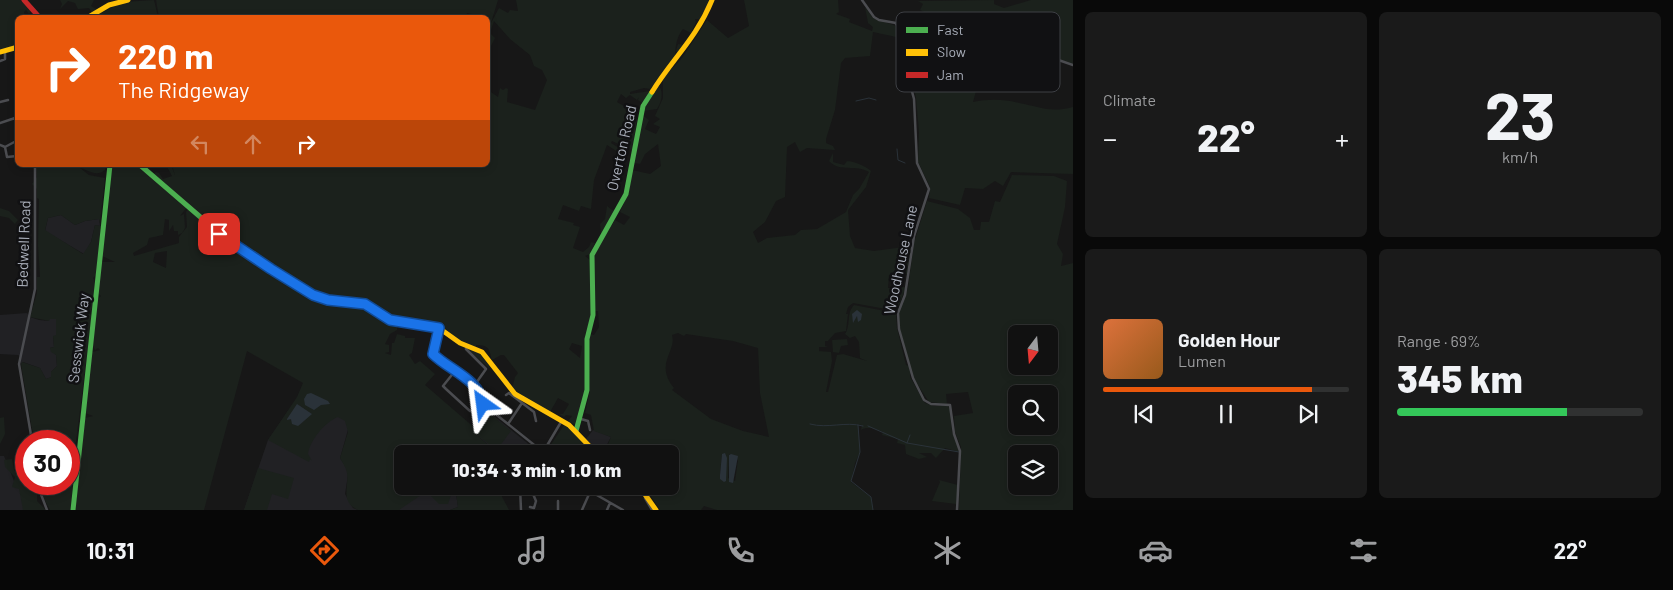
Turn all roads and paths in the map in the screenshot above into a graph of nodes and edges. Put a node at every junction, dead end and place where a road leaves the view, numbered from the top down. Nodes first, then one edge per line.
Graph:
1 (24, 0) edge
2 (128, 0) edge
3 (712, 0) edge
4 (862, 0) edge
5 (37, 15) edge
6 (92, 15) edge
7 (896, 24) edge
8 (15, 48) edge
9 (2, 51) edge
10 (1060, 60) edge
11 (2, 62) edge
12 (1073, 65) edge
13 (912, 92) edge
14 (6, 101) dead end
15 (0, 102) edge
16 (15, 118) edge
17 (0, 123) edge
18 (15, 141) edge
19 (0, 144) edge
20 (4, 147) junction
21 (15, 157) edge
22 (35, 167) edge
23 (109, 167) edge
24 (142, 167) edge
25 (439, 328) junction
26 (467, 351) dead end
27 (455, 371) junction
28 (474, 386) junction
29 (508, 393) dead end
30 (522, 403) junction
31 (483, 404) junction
32 (581, 419) junction
33 (562, 420) junction
34 (536, 421) dead end
35 (508, 424) junction
36 (30, 430) edge
37 (590, 430) dead end
38 (576, 431) junction
39 (80, 440) edge
40 (533, 445) edge
41 (548, 445) edge
42 (589, 445) edge
43 (41, 495) edge
44 (74, 495) edge
45 (520, 495) edge
46 (533, 495) edge
47 (589, 495) edge
48 (595, 495) edge
49 (647, 495) edge
50 (645, 500) dead end
51 (560, 503) dead end
52 (610, 503) junction
53 (530, 507) dead end
54 (47, 510) edge
55 (73, 510) edge
56 (521, 510) edge
57 (558, 510) edge
58 (582, 510) edge
59 (607, 510) edge
60 (623, 510) edge
61 (652, 510) edge
62 (656, 510) edge
63 (957, 510) edge

1 - 5 main road
2 - 6 main road
3 - 32 main road, Overton Road
4 - 7 street
8 - 9 main road
9 - 11 street
10 - 12 street
13 - 63 street, Woodhouse Lane
14 - 15 street
16 - 17 street
18 - 20 street
19 - 20 street
20 - 21 street
22 - 36 street, Bedwell Road
23 - 39 main road, Sesswick Way
24 - 25 main road
25 - 27 street
25 - 33 main road
26 - 28 street
27 - 28 street
27 - 31 street
28 - 31 street
29 - 30 street
30 - 34 street
30 - 35 street
31 - 35 street
32 - 37 street
32 - 38 main road, Overton Road
33 - 38 main road
33 - 41 street
35 - 40 street
38 - 42 main road
43 - 54 street
44 - 55 main road, Sesswick Way
45 - 56 street
46 - 53 street
47 - 58 street
48 - 52 street
49 - 62 main road
50 - 61 street
51 - 57 street
52 - 59 street
52 - 60 street

